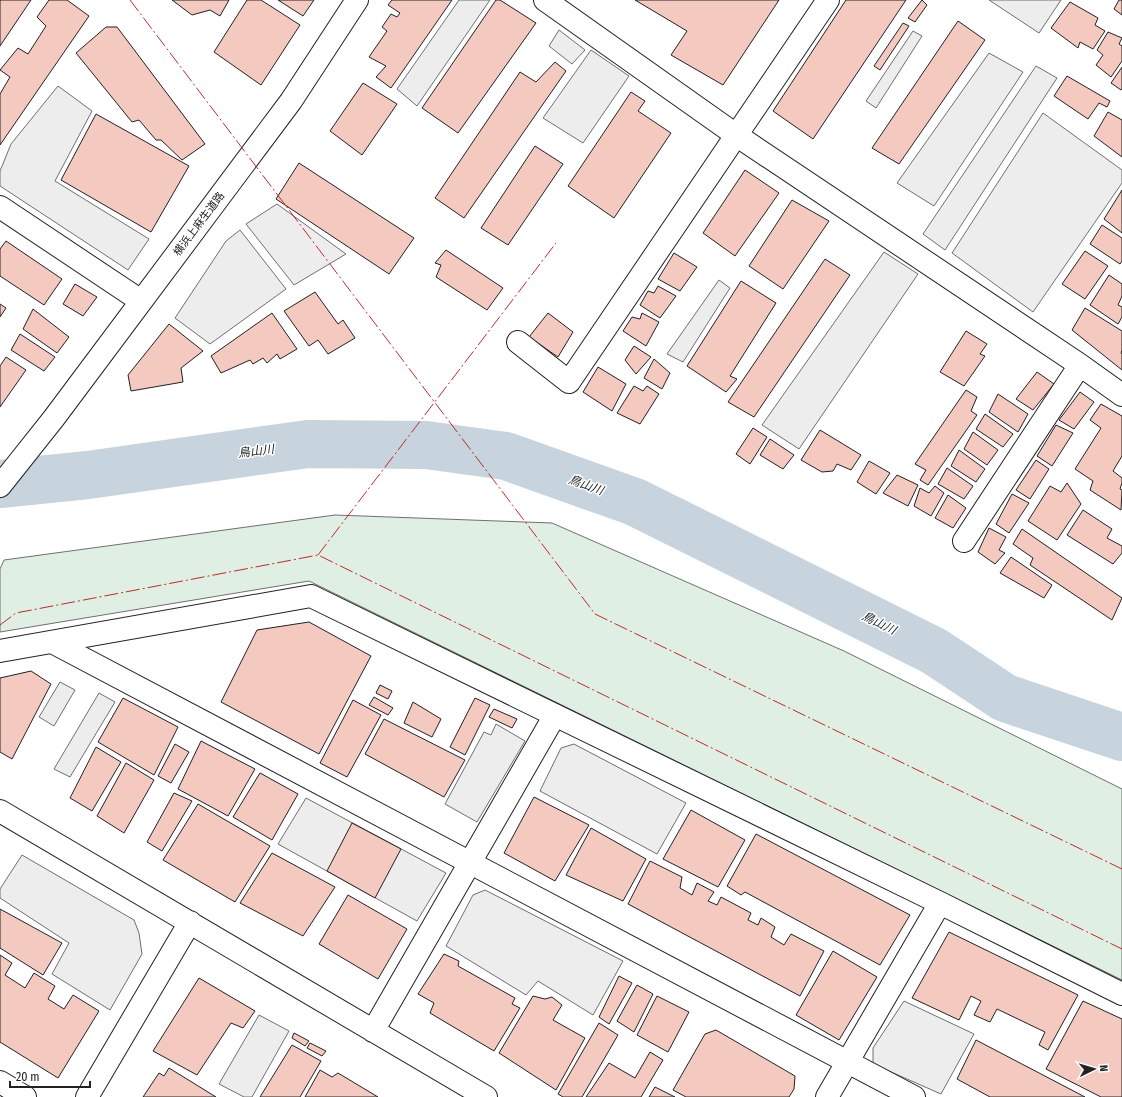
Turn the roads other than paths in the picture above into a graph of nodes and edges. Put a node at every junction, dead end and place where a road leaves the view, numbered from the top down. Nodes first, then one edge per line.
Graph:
1 (357, 0) edge
2 (545, 0) edge
3 (828, 0) edge
4 (736, 135) junction
5 (0, 207) edge
6 (141, 301) junction
7 (518, 342) dead end
8 (1080, 364) junction
9 (1122, 395) edge
10 (0, 486) edge
11 (964, 541) dead end
12 (52, 642) junction
13 (0, 651) edge
14 (555, 715) junction
15 (0, 811) edge
16 (470, 863) junction
17 (940, 903) junction
18 (190, 922) junction
19 (1122, 994) edge
20 (373, 1031) junction
21 (847, 1062) junction
22 (0, 1082) edge
23 (25, 1097) edge
24 (87, 1097) edge
25 (486, 1097) edge
26 (827, 1097) edge
27 (914, 1097) edge

1 - 6 street, 横浜上麻生道路
2 - 4 street
3 - 4 street
4 - 7 street
4 - 8 street
5 - 6 street
6 - 10 street, 横浜上麻生道路
8 - 9 street
8 - 11 street
12 - 13 street
12 - 14 street
12 - 16 street
14 - 16 street
14 - 17 street
15 - 18 street
16 - 20 street
16 - 21 street
17 - 19 street
17 - 21 street
18 - 20 street
18 - 24 street
20 - 25 street
21 - 26 street
21 - 27 street
22 - 23 street

